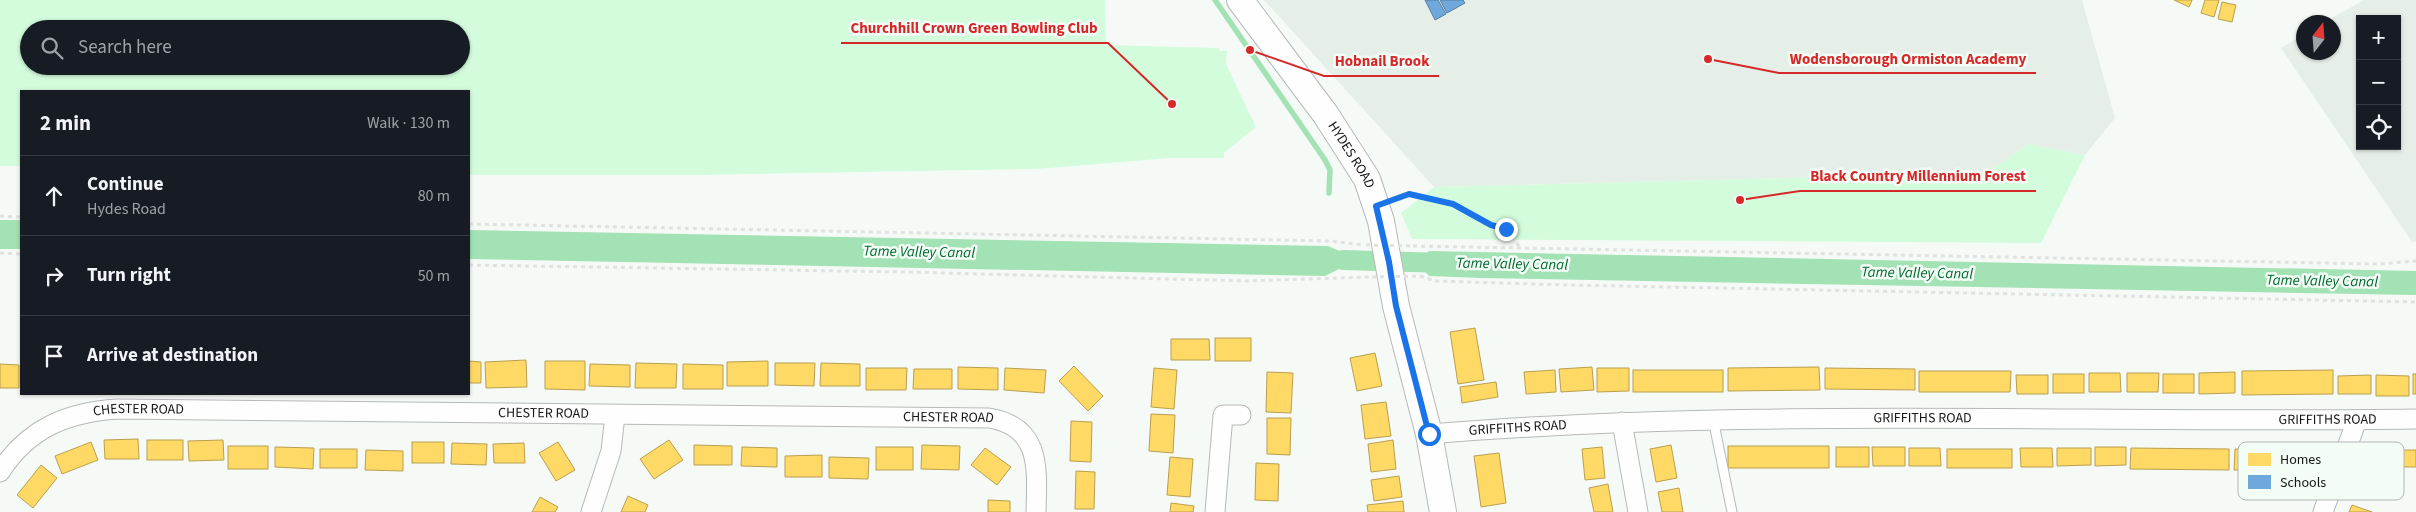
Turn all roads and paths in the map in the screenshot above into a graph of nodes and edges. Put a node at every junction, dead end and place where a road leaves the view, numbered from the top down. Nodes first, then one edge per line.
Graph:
1 (1240, 0) edge
2 (1376, 206) junction
3 (0, 216) edge
4 (20, 216) edge
5 (470, 224) edge
6 (1521, 247) junction
7 (0, 253) edge
8 (20, 254) edge
9 (2416, 261) edge
10 (470, 265) edge
11 (2416, 302) edge
12 (615, 415) junction
13 (1241, 415) dead end
14 (1713, 419) junction
15 (2416, 419) edge
16 (2357, 420) junction
17 (1622, 422) junction
18 (1429, 434) junction
19 (2349, 442) edge
20 (1, 467) edge
21 (2328, 500) edge
22 (591, 512) edge
23 (1036, 512) edge
24 (1215, 512) edge
25 (1443, 512) edge
26 (1638, 512) edge
27 (1732, 512) edge
28 (2324, 512) edge

1 - 2 street, HYDES ROAD
2 - 6 path
2 - 18 street, HYDES ROAD
3 - 4 path
5 - 6 path, bridge
6 - 9 path
7 - 8 path
10 - 11 path, bridge
12 - 20 street, CHESTER ROAD
12 - 22 street
12 - 23 street, CHESTER ROAD
13 - 24 street
14 - 16 street, GRIFFITHS ROAD
14 - 17 street, GRIFFITHS ROAD
14 - 27 lane
15 - 16 street, GRIFFITHS ROAD
16 - 19 street
17 - 18 street, GRIFFITHS ROAD
17 - 26 street
18 - 25 street, HYDES ROAD
21 - 28 street

